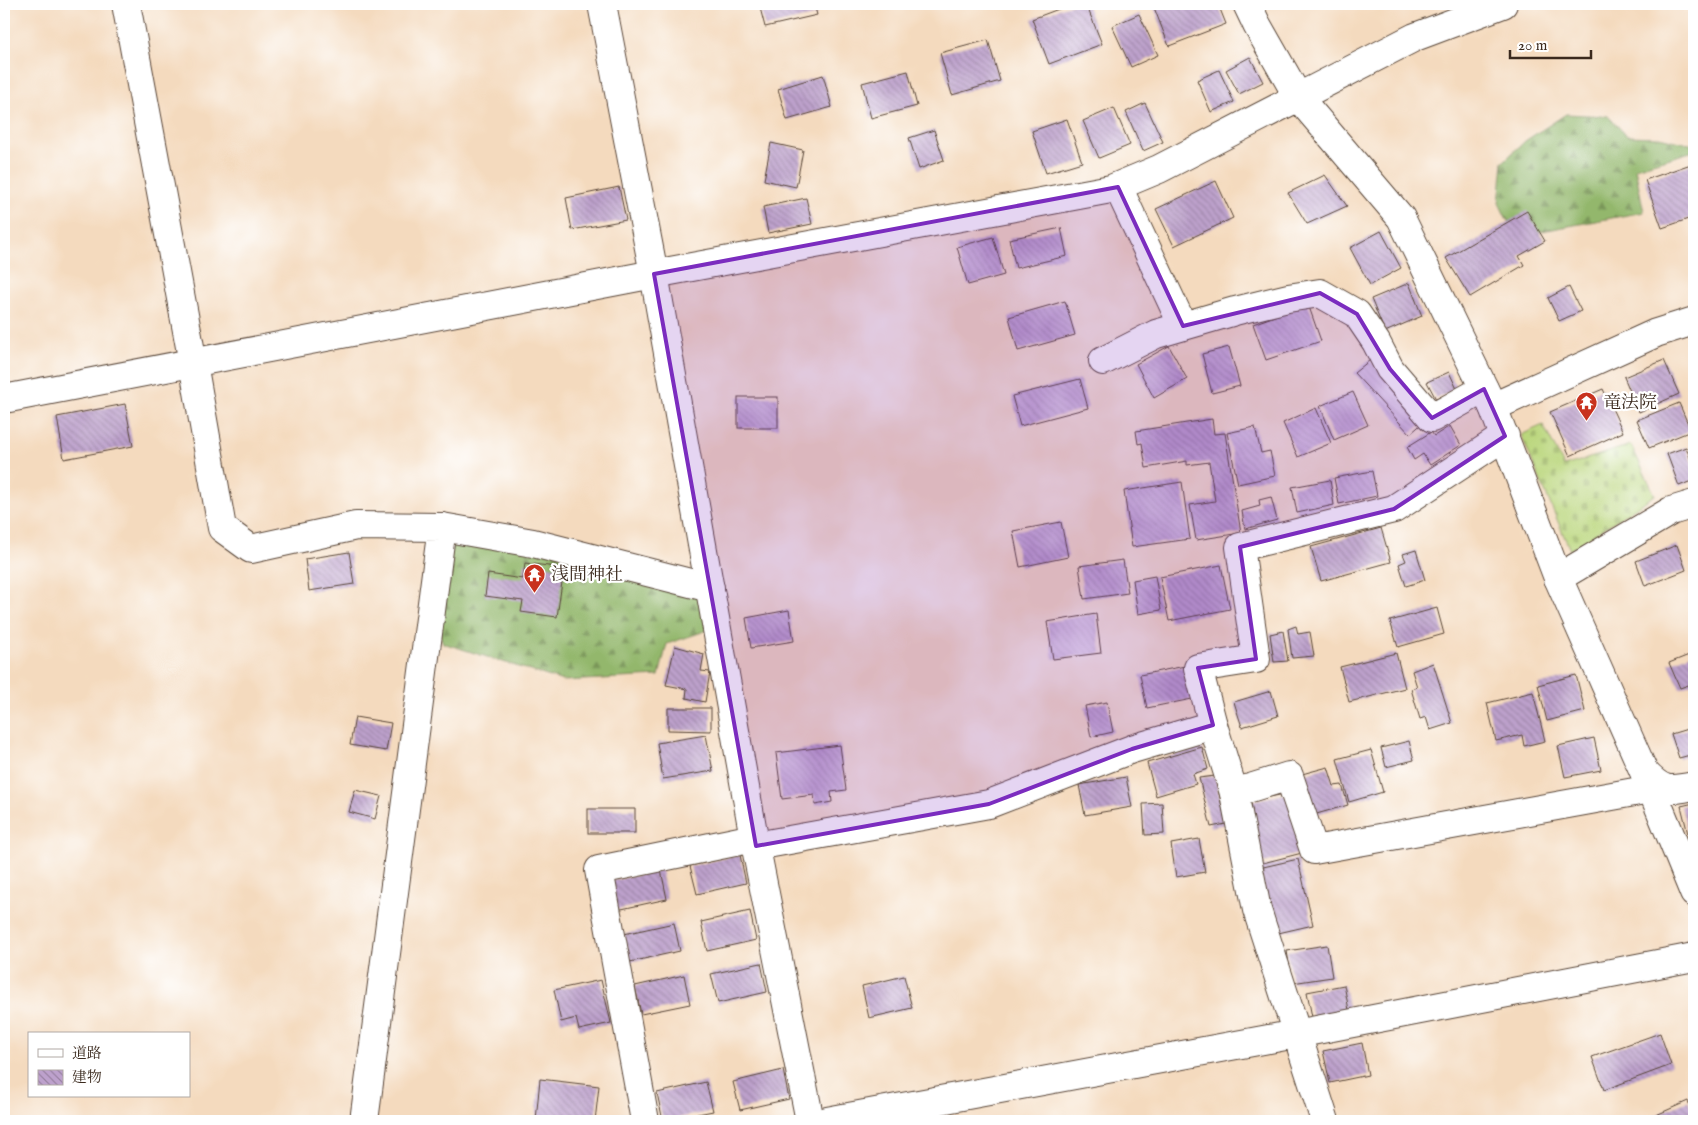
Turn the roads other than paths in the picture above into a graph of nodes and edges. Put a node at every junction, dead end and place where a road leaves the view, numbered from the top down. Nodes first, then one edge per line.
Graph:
1 (126, 4) edge
2 (602, 4) edge
3 (1247, 4) edge
4 (1503, 4) edge
5 (1298, 97) junction
6 (1118, 187) junction
7 (654, 274) junction
8 (1694, 321) edge
9 (1183, 326) junction
10 (1103, 361) dead end
11 (193, 363) junction
12 (4, 398) edge
13 (1488, 398) junction
14 (1504, 436) junction
15 (1694, 504) edge
16 (442, 527) junction
17 (1558, 578) junction
18 (710, 588) junction
19 (1213, 725) junction
20 (1648, 781) junction
21 (1694, 786) edge
22 (1234, 793) junction
23 (755, 842) junction
24 (1694, 892) edge
25 (1694, 957) edge
26 (1296, 1034) junction
27 (364, 1121) edge
28 (645, 1121) edge
29 (810, 1121) edge
30 (827, 1121) edge
31 (1325, 1121) edge

1 - 11 street
2 - 7 street
3 - 5 street
4 - 5 street
5 - 6 street
5 - 13 street
6 - 7 street
6 - 9 street
7 - 11 street
7 - 18 street
8 - 13 street
9 - 10 street
9 - 13 street
11 - 12 street
11 - 16 street
13 - 14 street
14 - 17 street
14 - 19 street
15 - 17 street
16 - 18 street
16 - 27 street
17 - 20 street
18 - 23 street
19 - 22 street
19 - 23 street
20 - 21 street
20 - 22 street
20 - 24 street
22 - 26 street
23 - 28 street
23 - 29 street
25 - 26 street
26 - 30 street
26 - 31 street

